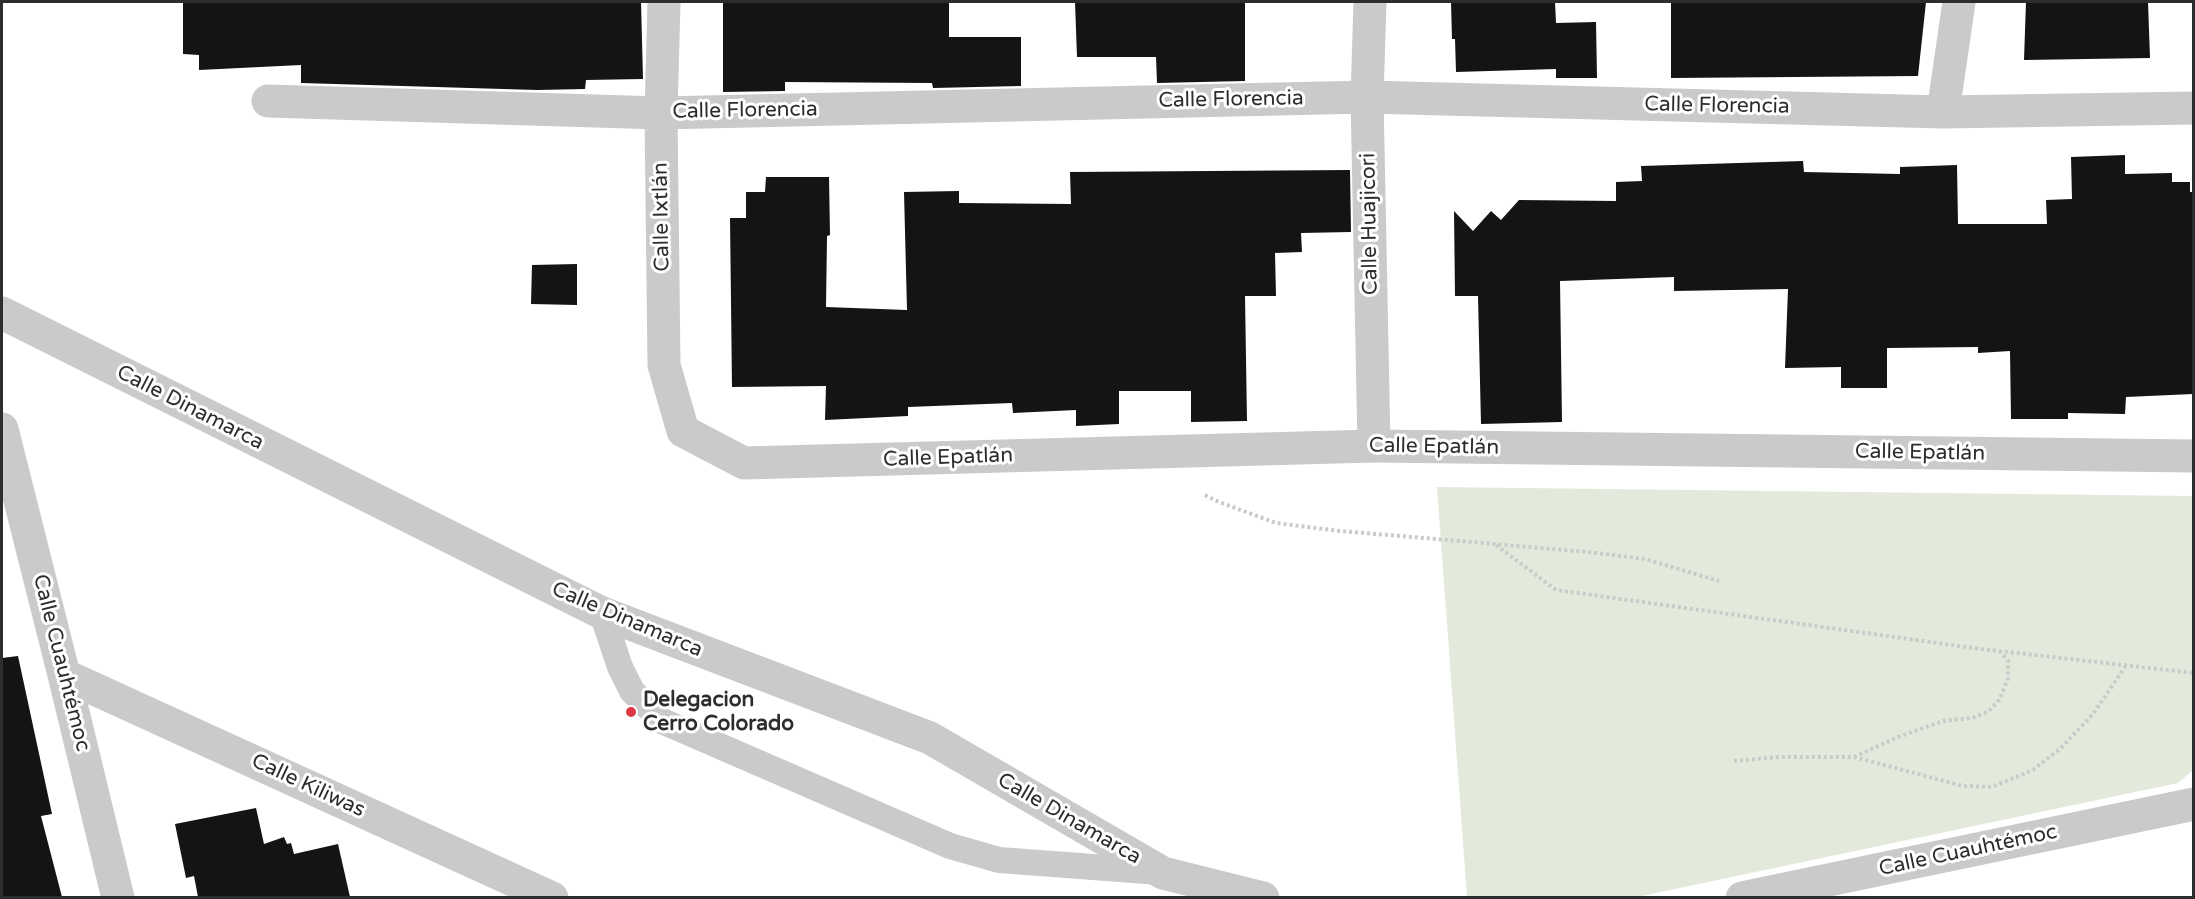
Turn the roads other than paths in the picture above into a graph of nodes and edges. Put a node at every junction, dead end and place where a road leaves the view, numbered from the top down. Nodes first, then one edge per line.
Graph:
1 (664, 2) edge
2 (1370, 2) edge
3 (1959, 2) edge
4 (1367, 97) junction
5 (268, 101) dead end
6 (2193, 108) edge
7 (1943, 112) junction
8 (661, 113) junction
9 (2, 313) edge
10 (2, 429) edge
11 (683, 431) joint
12 (1374, 446) junction
13 (2193, 456) edge
14 (602, 614) junction
15 (64, 675) junction
16 (2193, 804) edge
17 (1163, 873) junction
18 (117, 897) edge
19 (552, 897) edge
20 (1263, 897) edge
21 (1742, 897) edge

1 - 8 street, Calle Ixtlán
2 - 4 street, Calle Huajicori
3 - 7 street
4 - 7 street, Calle Florencia
4 - 8 street, Calle Florencia
4 - 12 street, Calle Huajicori
5 - 8 street, Calle Florencia
6 - 7 street, Calle Florencia
8 - 11 street, Calle Ixtlán
9 - 14 street, Calle Dinamarca
10 - 15 street, Calle Cuauhtémoc
11 - 12 street, Calle Epatlán
12 - 13 street, Calle Epatlán
14 - 17 street, Calle Dinamarca
14 - 17 lane
15 - 18 street, Calle Cuauhtémoc
15 - 19 street, Calle Kiliwas
16 - 21 street, Calle Cuauhtémoc
17 - 20 street, Calle Dinamarca

